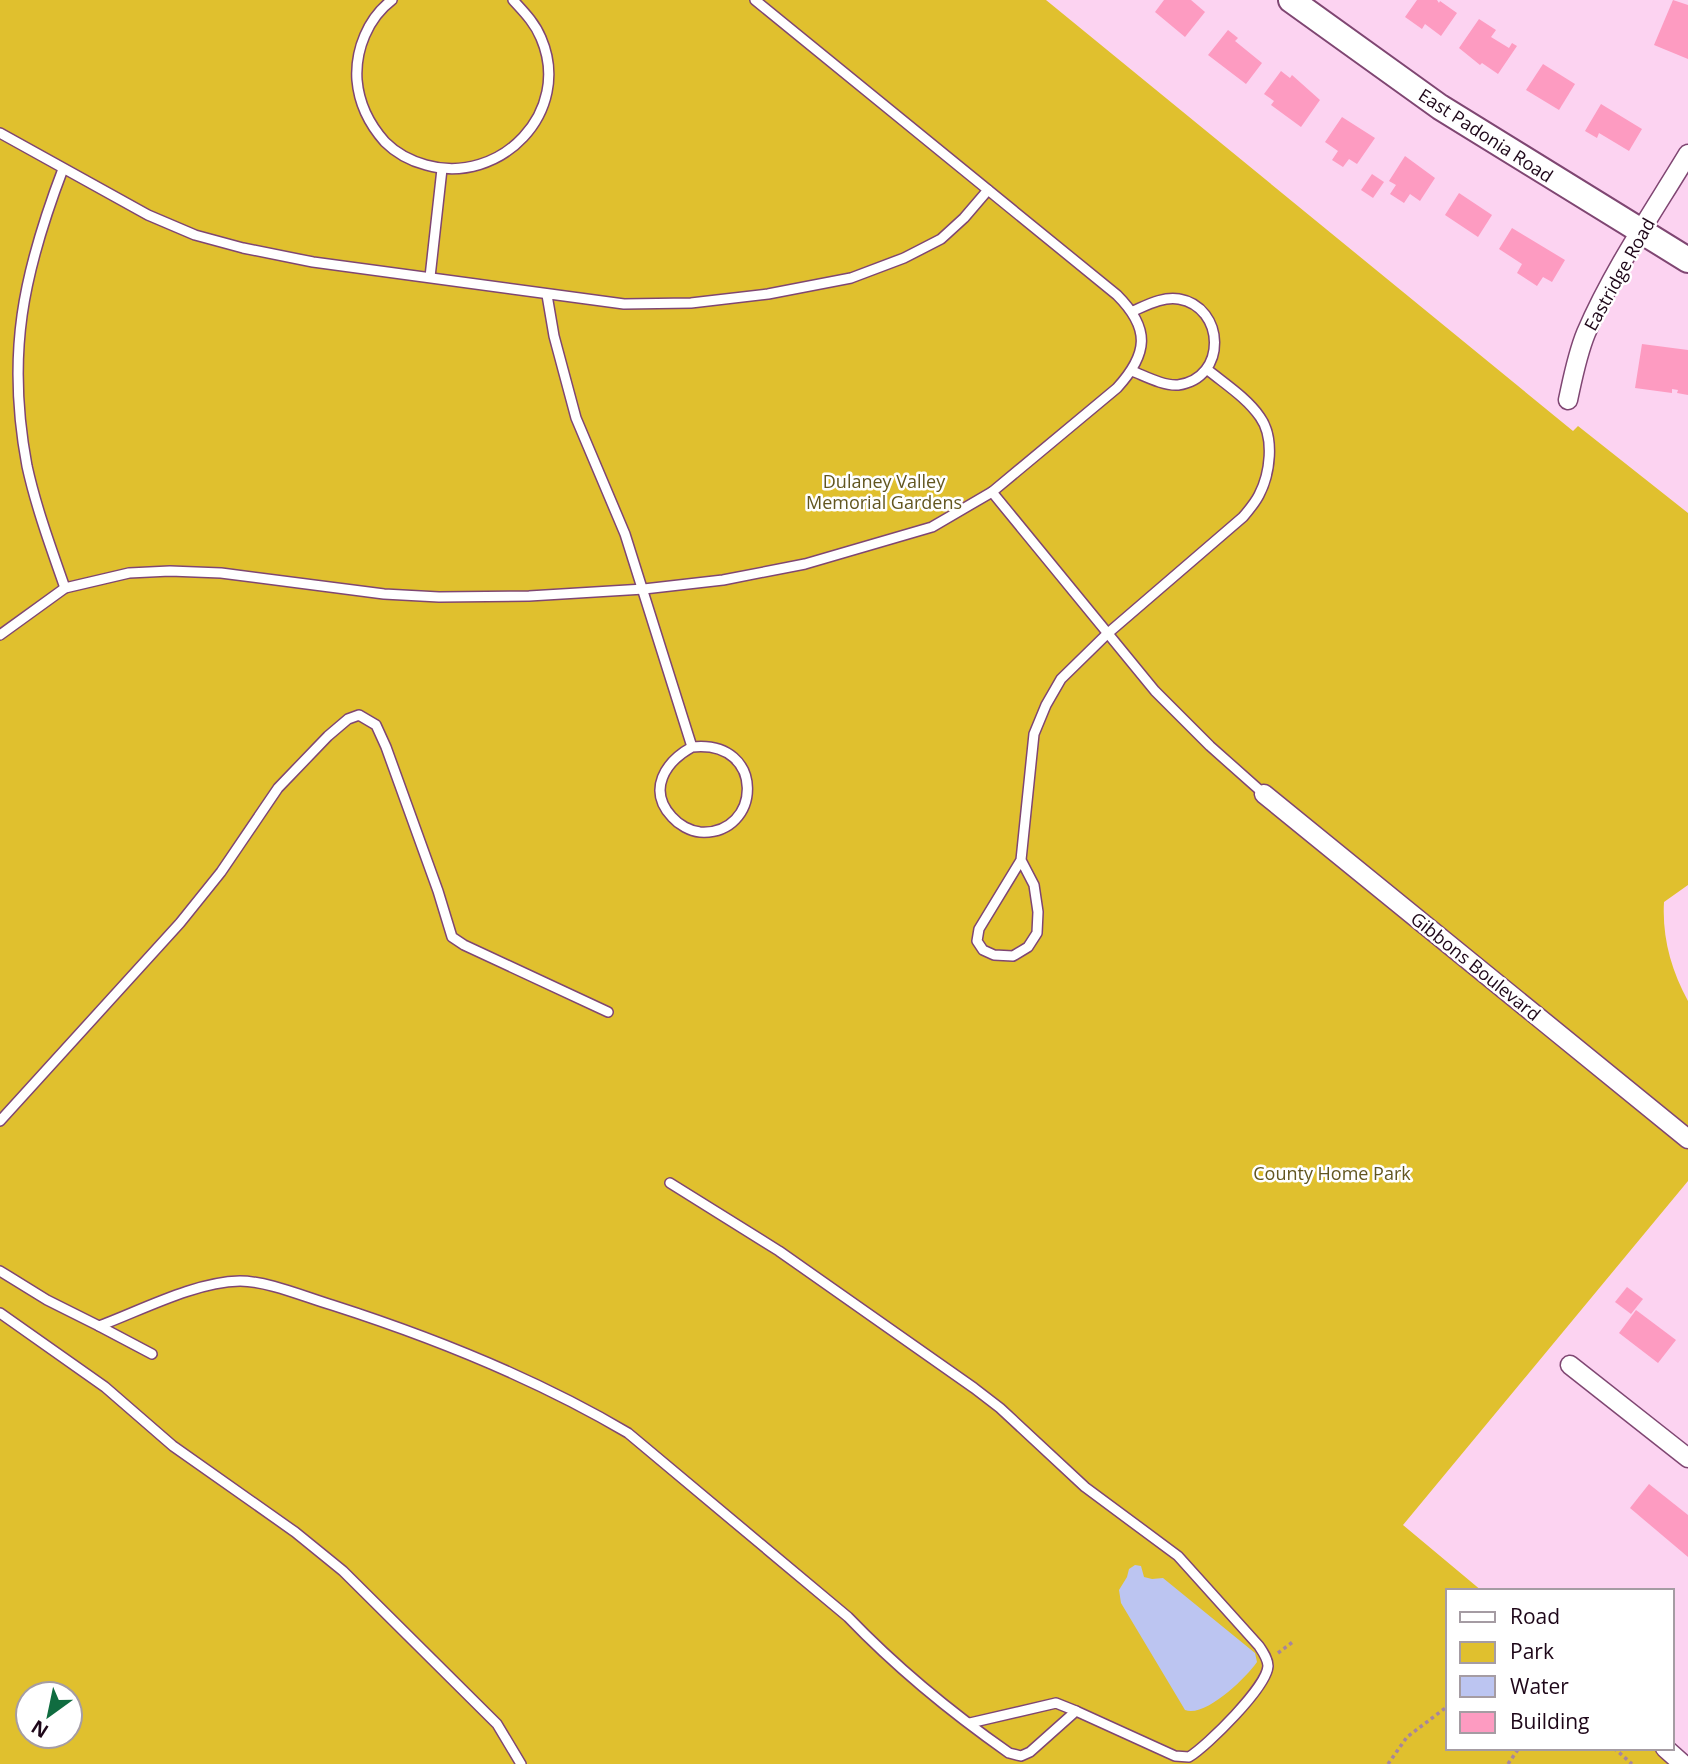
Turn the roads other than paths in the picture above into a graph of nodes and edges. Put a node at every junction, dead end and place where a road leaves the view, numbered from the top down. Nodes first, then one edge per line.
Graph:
1 (392, 0) edge
2 (513, 0) edge
3 (755, 0) edge
4 (1291, 0) edge
5 (0, 133) edge
6 (1688, 154) edge
7 (63, 169) junction
8 (442, 169) junction
9 (988, 191) junction
10 (1641, 232) junction
11 (1688, 260) edge
12 (430, 277) junction
13 (547, 295) junction
14 (1133, 311) junction
15 (1208, 370) junction
16 (1132, 371) junction
17 (1568, 400) dead end
18 (992, 492) junction
19 (65, 588) junction
20 (644, 589) junction
21 (1107, 634) junction
22 (0, 635) edge
23 (692, 747) junction
24 (1264, 793) joint
25 (1021, 860) junction
26 (608, 1012) dead end
27 (0, 1121) edge
28 (1688, 1139) edge
29 (670, 1183) dead end
30 (0, 1270) edge
31 (0, 1313) edge
32 (99, 1326) junction
33 (152, 1354) dead end
34 (1570, 1365) dead end
35 (1688, 1458) edge
36 (1076, 1711) junction
37 (970, 1723) junction
38 (1667, 1750) edge
39 (521, 1764) edge
40 (1683, 1764) edge

1 - 8 lane
2 - 8 lane
3 - 9 lane
4 - 10 street, East Padonia Road
5 - 7 lane
6 - 10 street, Eastridge Road
7 - 12 lane
7 - 19 lane
8 - 12 lane
9 - 13 lane
9 - 14 lane
10 - 11 street, East Padonia Road
10 - 17 street, Eastridge Road
12 - 13 lane
13 - 20 lane
14 - 15 lane
14 - 16 lane
15 - 16 lane
15 - 21 lane
16 - 18 lane
18 - 20 lane
18 - 21 lane
19 - 20 lane
19 - 22 lane
20 - 23 lane
21 - 24 lane
21 - 25 lane
23 - 23 lane
24 - 28 street, Gibbons Boulevard
25 - 25 lane
26 - 27 lane
29 - 36 lane
30 - 32 lane
31 - 39 lane
32 - 33 lane
32 - 37 lane
34 - 35 street
36 - 37 lane
36 - 37 lane
38 - 40 street

